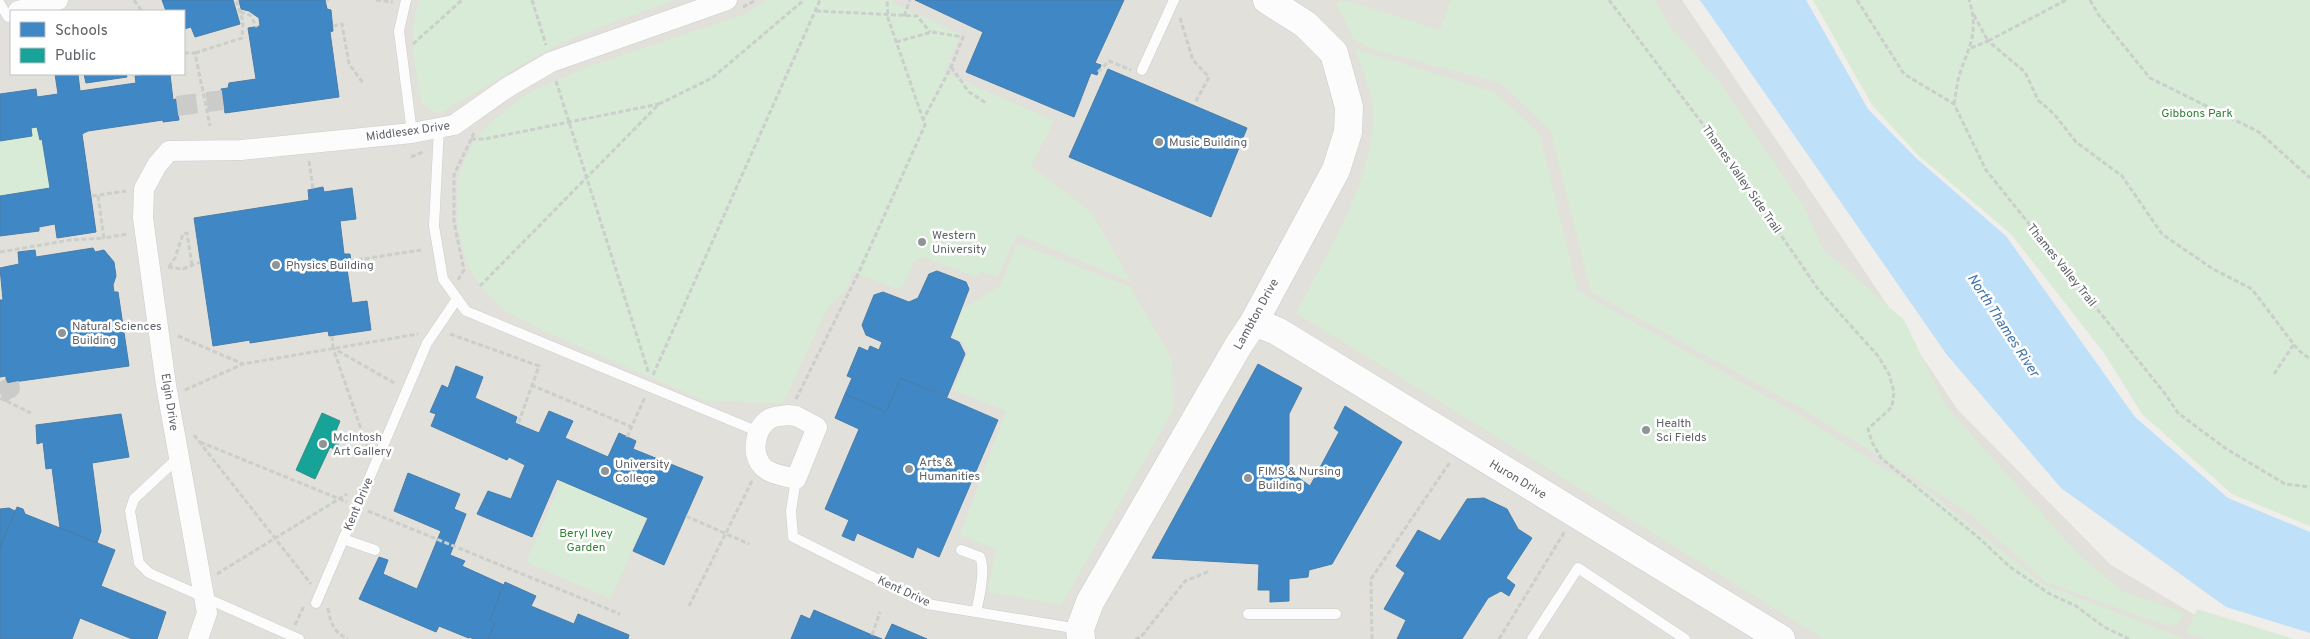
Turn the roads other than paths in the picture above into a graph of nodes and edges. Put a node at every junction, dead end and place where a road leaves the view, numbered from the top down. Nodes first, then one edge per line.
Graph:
1 (58, 0) edge
2 (1267, 0) edge
3 (405, 2) edge
4 (734, 4) edge
5 (1176, 4) edge
6 (17, 10) edge
7 (1138, 66) road end
8 (412, 133) junction
9 (439, 137) junction
10 (156, 165) joint
11 (454, 295) junction
12 (1254, 322) junction
13 (759, 432) junction
14 (179, 457) junction
15 (796, 479) junction
16 (348, 541) junction
17 (375, 550) dead end
18 (961, 550) dead end
19 (203, 598) junction
20 (311, 602) road end
21 (976, 612) junction
22 (1248, 614) dead end
23 (1336, 614) dead end
24 (1080, 634) edge
25 (296, 635) edge
26 (198, 639) edge
27 (1532, 639) edge
28 (1686, 639) edge
29 (1781, 639) edge

1 - 6 street
2 - 12 street, Lambton Drive
3 - 8 lane
4 - 9 street, Middlesex Drive
5 - 7 lane
8 - 9 street, Middlesex Drive
8 - 10 street, Middlesex Drive
9 - 11 lane
10 - 14 street, Elgin Drive
11 - 13 lane
11 - 16 lane, Kent Drive
12 - 24 street, Lambton Drive
12 - 29 street, Huron Drive
13 - 15 street
13 - 15 street, Kent Drive
14 - 19 street, Elgin Drive
14 - 19 lane
15 - 21 lane, Kent Drive
16 - 17 lane
16 - 20 lane, Kent Drive
18 - 21 lane
19 - 25 lane
19 - 26 street, Elgin Drive
21 - 24 lane, Kent Drive
22 - 23 lane
27 - 28 lane

